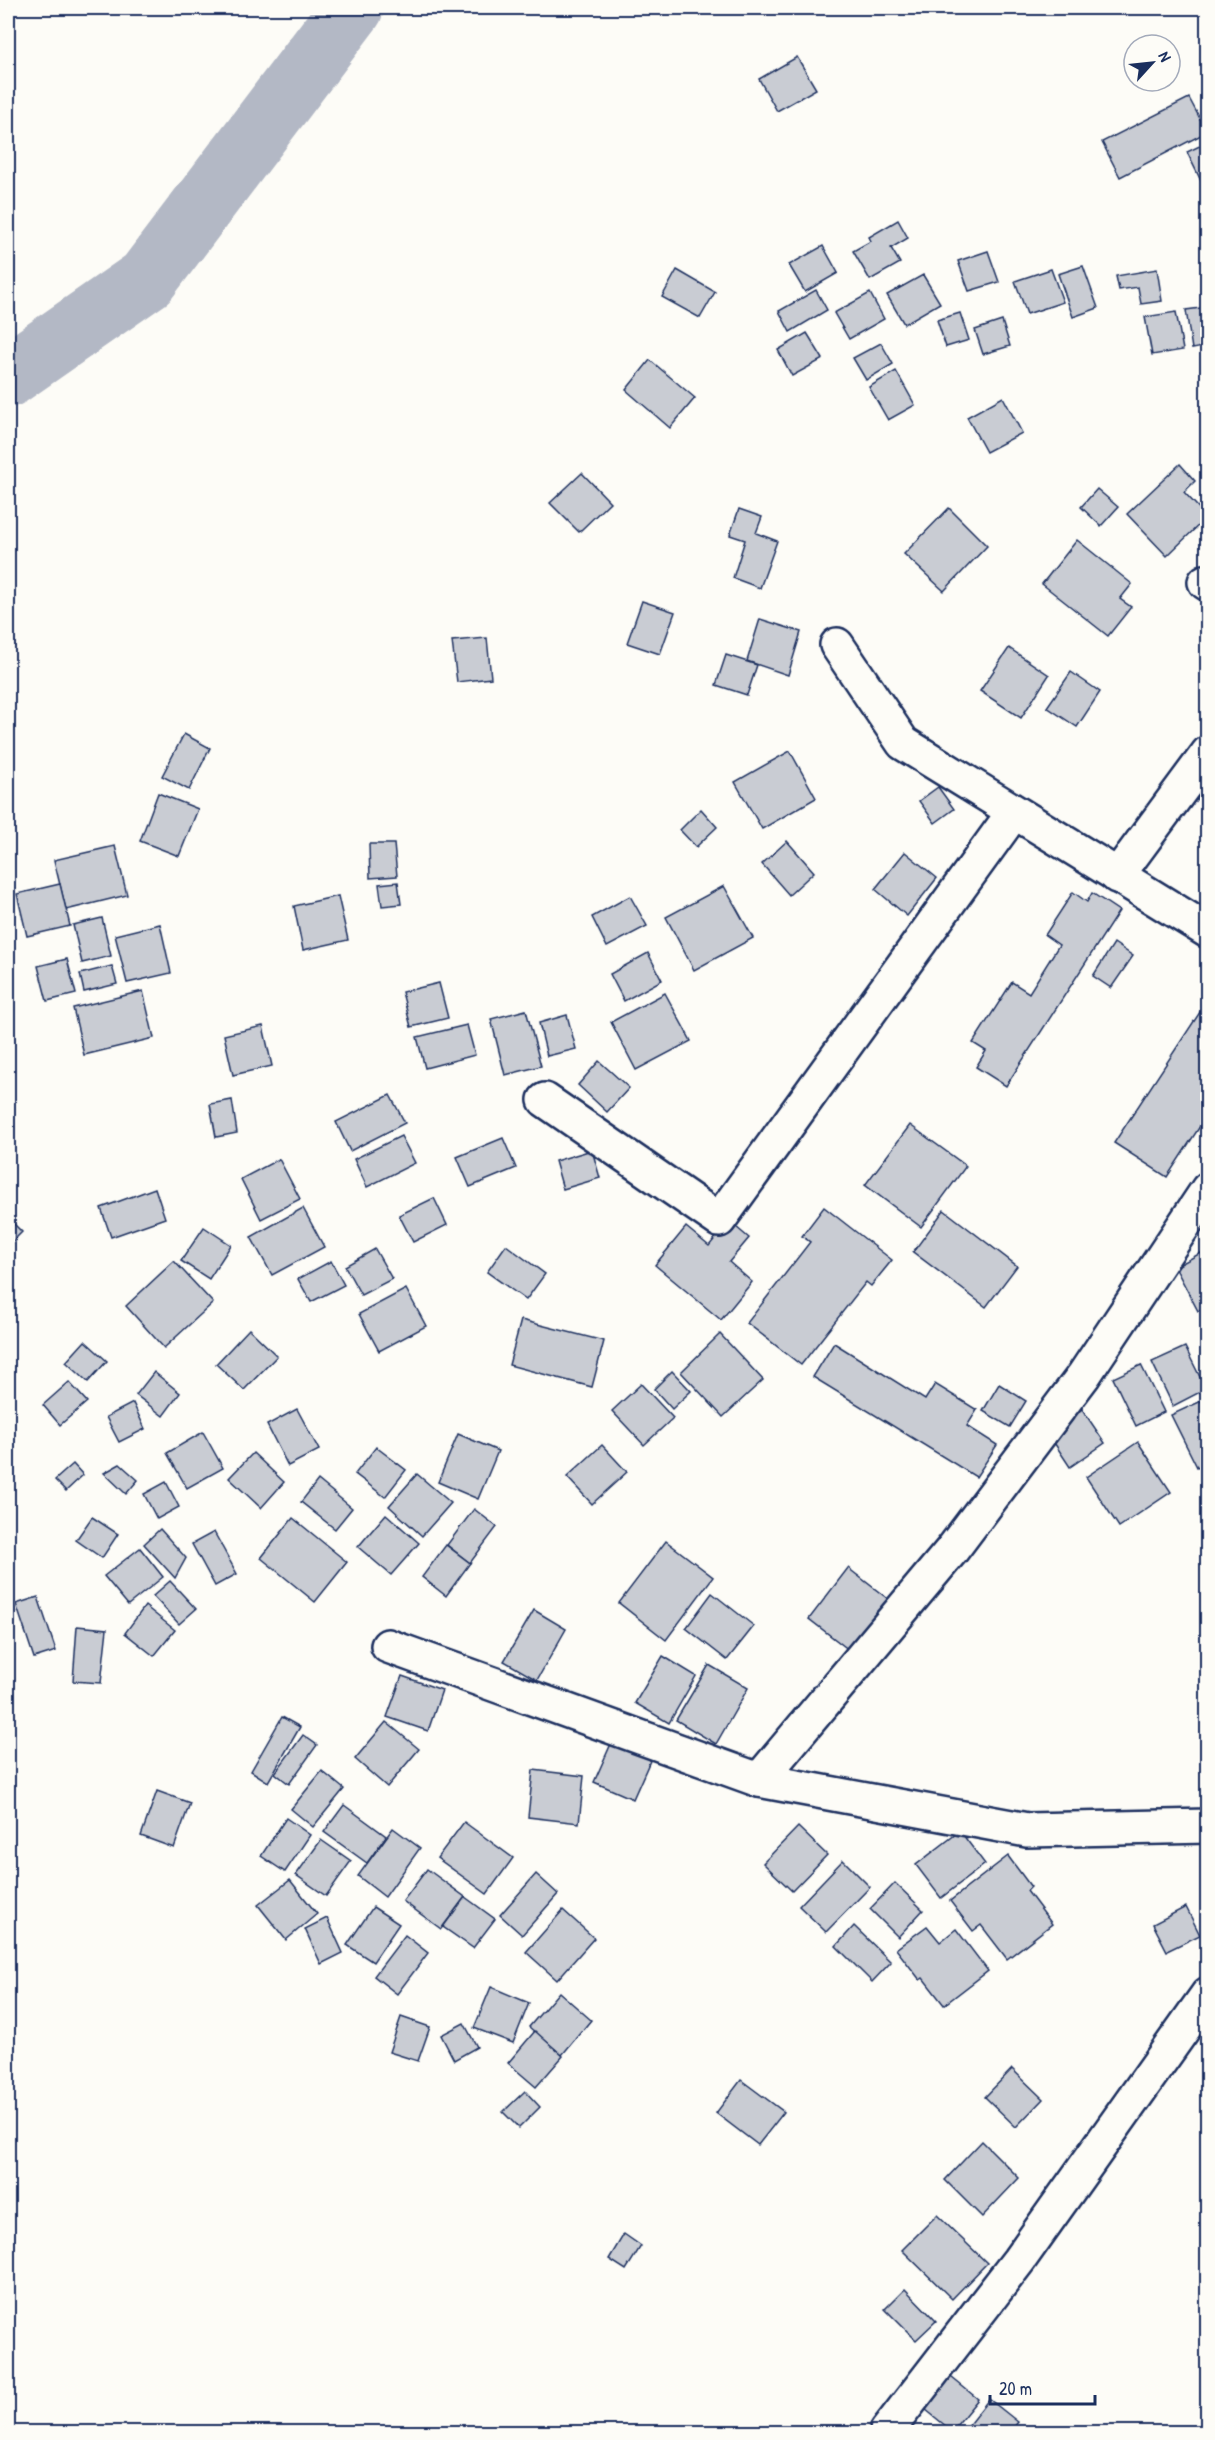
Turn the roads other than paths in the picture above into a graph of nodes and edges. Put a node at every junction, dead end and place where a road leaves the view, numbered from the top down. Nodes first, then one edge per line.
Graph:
1 (837, 645) dead end
2 (1208, 753) edge
3 (1014, 812) junction
4 (1117, 876) junction
5 (1208, 931) edge
6 (545, 1100) dead end
7 (1208, 1189) edge
8 (388, 1646) dead end
9 (759, 1780) junction
10 (1208, 1826) edge
11 (1208, 1994) edge
12 (887, 2430) dead end

1 - 3 street
2 - 4 street
3 - 4 street
3 - 6 street
4 - 5 street
7 - 9 street
8 - 9 street
9 - 10 street
11 - 12 street

